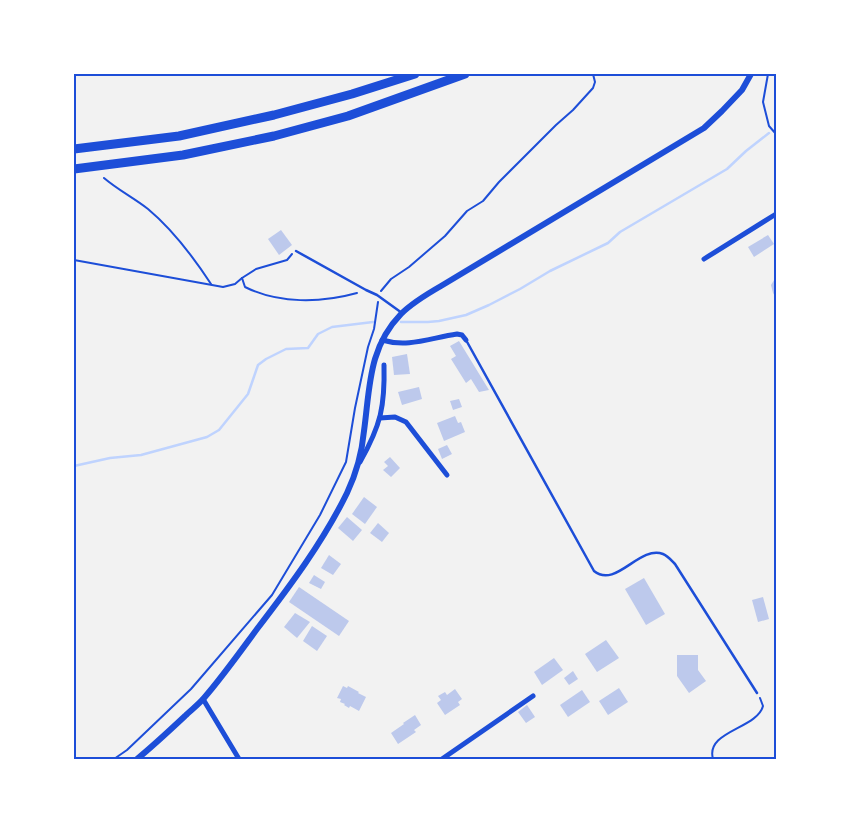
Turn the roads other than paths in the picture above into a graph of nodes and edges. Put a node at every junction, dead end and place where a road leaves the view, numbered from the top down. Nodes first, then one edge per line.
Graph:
1 (414, 74) edge
2 (465, 74) edge
3 (752, 74) edge
4 (74, 148) edge
5 (74, 169) edge
6 (776, 214) edge
7 (296, 251) road end
8 (704, 259) dead end
9 (402, 313) junction
10 (382, 340) junction
11 (466, 340) joint
12 (384, 365) dead end
13 (380, 418) junction
14 (356, 469) junction
15 (447, 474) dead end
16 (757, 693) road end
17 (533, 696) dead end
18 (203, 699) junction
19 (136, 759) edge
20 (239, 759) edge
21 (442, 759) edge

1 - 4 highway
2 - 5 highway
3 - 9 street
6 - 8 street
7 - 9 lane
9 - 10 street
10 - 11 street
10 - 14 street
11 - 16 lane
12 - 13 street
13 - 14 street
13 - 15 street
14 - 18 street
17 - 21 street
18 - 19 street
18 - 20 street

